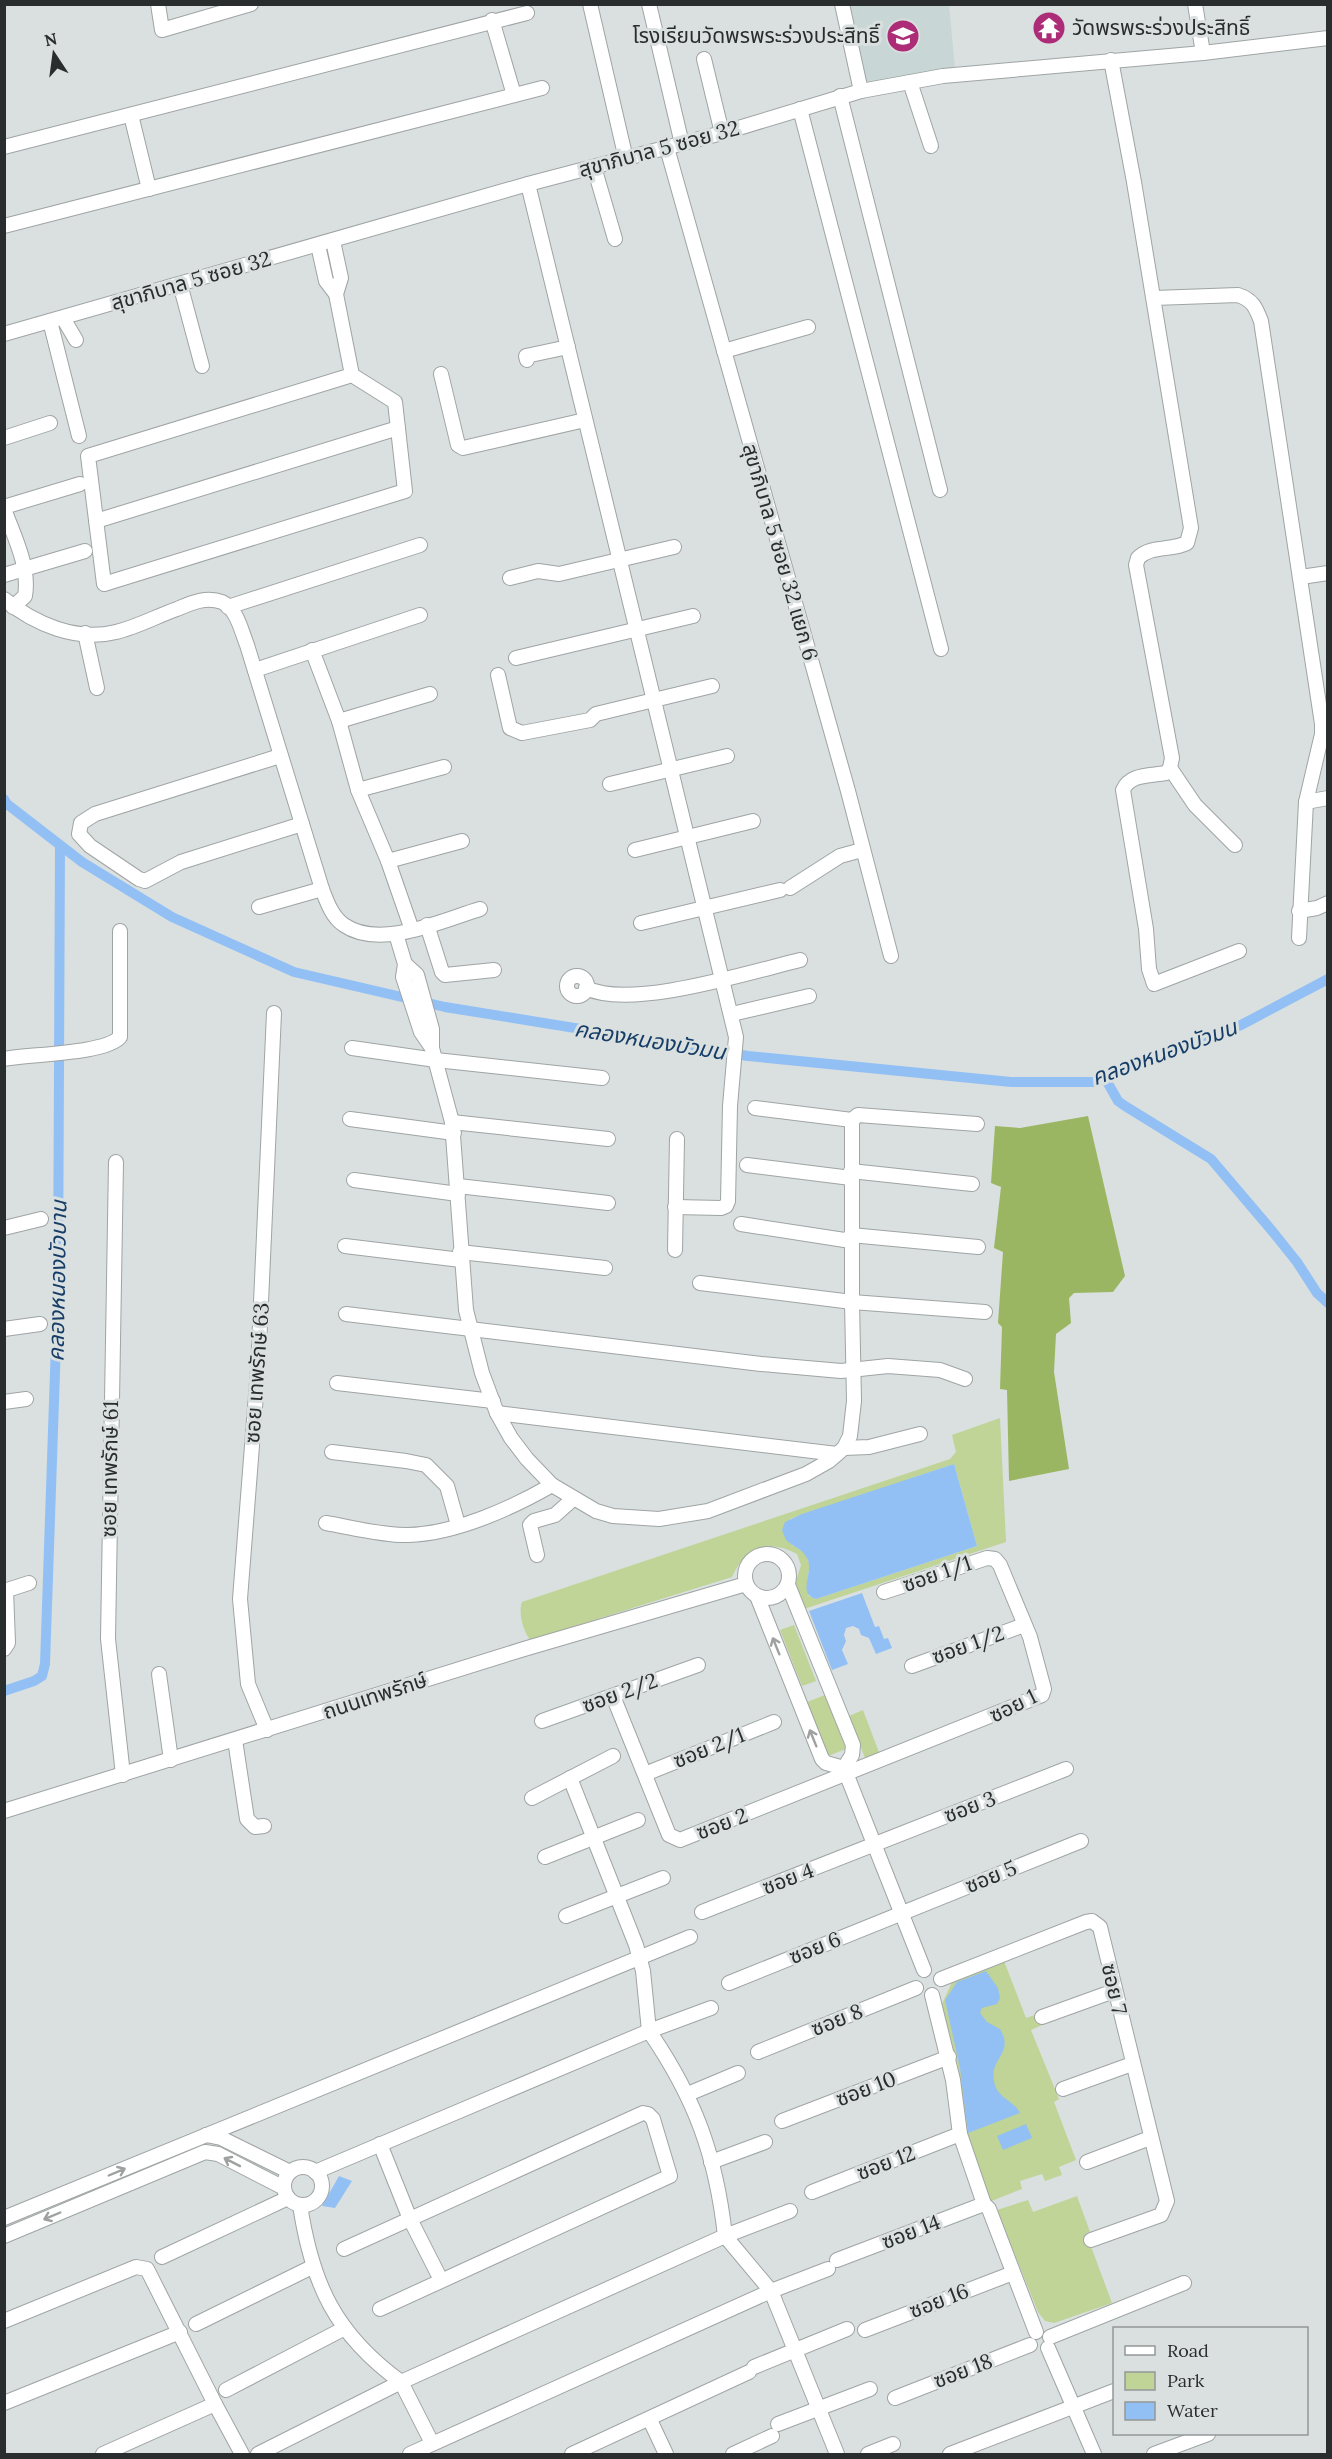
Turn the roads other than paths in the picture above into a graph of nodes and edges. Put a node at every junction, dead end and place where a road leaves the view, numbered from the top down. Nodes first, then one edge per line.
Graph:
1 (158, 4) edge
2 (251, 4) edge
3 (590, 4) edge
4 (649, 4) edge
5 (842, 4) edge
6 (1195, 4) edge
7 (527, 13) dead end
8 (492, 20) junction
9 (1328, 38) edge
10 (1203, 53) junction
11 (704, 59) dead end
12 (1111, 60) junction
13 (910, 82) junction
14 (542, 88) dead end
15 (861, 91) junction
16 (514, 95) junction
17 (840, 96) junction
18 (800, 109) junction
19 (131, 115) junction
20 (722, 133) junction
21 (682, 144) junction
22 (931, 146) dead end
23 (4, 147) edge
24 (667, 148) junction
25 (626, 159) junction
26 (594, 167) junction
27 (528, 184) junction
28 (149, 189) junction
29 (4, 226) edge
30 (615, 239) dead end
31 (333, 241) junction
32 (318, 244) junction
33 (180, 284) junction
34 (336, 294) junction
35 (1154, 298) junction
36 (57, 319) junction
37 (808, 327) dead end
38 (4, 334) edge
39 (76, 340) dead end
40 (568, 346) junction
41 (724, 351) junction
42 (527, 360) dead end
43 (202, 366) dead end
44 (441, 374) dead end
45 (352, 375) junction
46 (585, 420) junction
47 (50, 423) dead end
48 (398, 428) junction
49 (79, 435) dead end
50 (4, 438) edge
51 (80, 484) dead end
52 (940, 490) dead end
53 (4, 508) edge
54 (96, 521) junction
55 (420, 545) dead end
56 (674, 547) dead end
57 (86, 551) dead end
58 (619, 560) junction
59 (24, 568) junction
60 (1328, 573) edge
61 (4, 575) edge
62 (1301, 577) junction
63 (510, 578) dead end
64 (9, 603) edge
65 (228, 607) junction
66 (420, 615) dead end
67 (693, 616) dead end
68 (636, 630) junction
69 (85, 633) junction
70 (941, 649) dead end
71 (312, 650) junction
72 (516, 658) dead end
73 (255, 670) junction
74 (498, 675) dead end
75 (1322, 685) edge
76 (712, 686) dead end
77 (97, 688) dead end
78 (430, 694) dead end
79 (654, 700) junction
80 (339, 721) junction
81 (280, 756) junction
82 (727, 756) dead end
83 (444, 767) dead end
84 (1170, 768) junction
85 (670, 770) junction
86 (610, 784) dead end
87 (358, 790) junction
88 (1328, 798) edge
89 (1305, 802) junction
90 (753, 821) dead end
91 (302, 824) junction
92 (688, 837) junction
93 (462, 841) dead end
94 (1235, 845) dead end
95 (635, 850) dead end
96 (862, 850) junction
97 (388, 861) junction
98 (322, 889) junction
99 (1328, 903) edge
100 (259, 907) dead end
101 (705, 908) junction
102 (480, 909) dead end
103 (1299, 911) junction
104 (641, 923) dead end
105 (427, 925) junction
106 (411, 930) junction
107 (120, 931) dead end
108 (396, 934) junction
109 (1299, 938) dead end
110 (1239, 951) dead end
111 (891, 956) dead end
112 (800, 960) dead end
113 (494, 970) dead end
114 (723, 979) junction
115 (586, 988) dead end
116 (809, 996) dead end
117 (274, 1013) dead end
118 (732, 1014) junction
119 (352, 1048) dead end
120 (434, 1054) junction
121 (4, 1059) edge
122 (602, 1078) dead end
123 (755, 1108) dead end
124 (350, 1119) dead end
125 (852, 1120) junction
126 (977, 1124) dead end
127 (453, 1128) junction
128 (608, 1139) dead end
129 (677, 1139) dead end
130 (116, 1162) dead end
131 (747, 1165) dead end
132 (851, 1174) junction
133 (354, 1180) dead end
134 (972, 1184) dead end
135 (458, 1190) junction
136 (608, 1203) dead end
137 (675, 1207) junction
138 (41, 1219) dead end
139 (741, 1224) dead end
140 (4, 1228) edge
141 (851, 1238) junction
142 (345, 1246) dead end
143 (978, 1246) dead end
144 (675, 1250) dead end
145 (460, 1256) junction
146 (605, 1268) dead end
147 (700, 1283) dead end
148 (852, 1302) junction
149 (985, 1312) dead end
150 (346, 1314) dead end
151 (40, 1324) dead end
152 (469, 1327) junction
153 (4, 1329) edge
154 (853, 1368) junction
155 (965, 1379) dead end
156 (337, 1383) dead end
157 (26, 1399) dead end
158 (4, 1402) edge
159 (495, 1407) junction
160 (920, 1434) dead end
161 (840, 1451) junction
162 (332, 1452) dead end
163 (552, 1485) junction
164 (573, 1499) junction
165 (326, 1523) dead end
166 (458, 1525) junction
167 (537, 1555) dead end
168 (991, 1557) joint
169 (29, 1583) dead end
170 (746, 1584) junction
171 (788, 1585) junction
172 (5, 1590) edge
173 (884, 1592) dead end
174 (757, 1596) junction
175 (1024, 1625) junction
176 (4, 1649) edge
177 (698, 1665) dead end
178 (912, 1666) dead end
179 (159, 1674) dead end
180 (613, 1696) junction
181 (542, 1721) dead end
182 (774, 1722) dead end
183 (267, 1730) junction
184 (236, 1740) junction
185 (614, 1756) dead end
186 (171, 1760) junction
187 (1066, 1769) dead end
188 (845, 1771) junction
189 (645, 1774) junction
190 (123, 1775) junction
191 (570, 1778) junction
192 (532, 1798) dead end
193 (4, 1811) edge
194 (638, 1820) dead end
195 (264, 1826) dead end
196 (594, 1838) junction
197 (1081, 1841) dead end
198 (874, 1845) junction
199 (545, 1857) dead end
200 (663, 1878) dead end
201 (616, 1897) junction
202 (702, 1912) dead end
203 (902, 1914) junction
204 (566, 1916) dead end
205 (690, 1937) dead end
206 (640, 1958) junction
207 (924, 1970) junction
208 (941, 1979) junction
209 (729, 1983) dead end
210 (916, 1988) junction
211 (1114, 1991) junction
212 (932, 1995) junction
213 (711, 2008) dead end
214 (1042, 2017) dead end
215 (649, 2031) junction
216 (758, 2052) dead end
217 (949, 2057) junction
218 (1132, 2064) junction
219 (738, 2073) dead end
220 (1063, 2089) dead end
221 (688, 2094) junction
222 (782, 2121) dead end
223 (960, 2134) junction
224 (206, 2135) junction
225 (1150, 2138) junction
226 (765, 2142) dead end
227 (381, 2144) junction
228 (205, 2152) junction
229 (711, 2162) junction
230 (1087, 2162) dead end
231 (290, 2172) junction
232 (315, 2172) junction
233 (812, 2192) dead end
234 (291, 2197) junction
235 (984, 2204) junction
236 (790, 2211) dead end
237 (4, 2218) edge
238 (410, 2219) junction
239 (4, 2236) edge
240 (725, 2236) junction
241 (1091, 2240) dead end
242 (344, 2249) dead end
243 (162, 2257) dead end
244 (312, 2267) junction
245 (1013, 2273) junction
246 (441, 2280) junction
247 (1184, 2283) dead end
248 (771, 2291) junction
249 (380, 2309) dead end
250 (4, 2321) edge
251 (196, 2324) dead end
252 (345, 2328) junction
253 (847, 2329) dead end
254 (865, 2330) dead end
255 (180, 2332) junction
256 (1033, 2338) junction
257 (1049, 2343) junction
258 (795, 2350) junction
259 (401, 2382) junction
260 (870, 2389) dead end
261 (226, 2390) dead end
262 (1113, 2391) edge
263 (895, 2398) dead end
264 (4, 2403) edge
265 (215, 2404) junction
266 (819, 2408) junction
267 (1073, 2408) junction
268 (650, 2420) junction
269 (1203, 2435) edge
270 (432, 2443) junction
271 (893, 2444) dead end
272 (103, 2454) edge
273 (242, 2454) edge
274 (258, 2454) edge
275 (410, 2454) edge
276 (572, 2454) edge
277 (666, 2454) edge
278 (733, 2454) edge
279 (837, 2454) edge
280 (868, 2454) edge
281 (950, 2454) edge
282 (1094, 2454) edge
283 (1154, 2454) edge

1 - 2 street
3 - 25 street
4 - 21 street
5 - 15 street
6 - 10 street
7 - 8 street
8 - 16 street
8 - 19 street
9 - 10 street, สุขาภิบาล 5 ซอย 32
10 - 12 street, สุขาภิบาล 5 ซอย 32
11 - 20 street
12 - 13 street, สุขาภิบาล 5 ซอย 32
12 - 35 street
13 - 15 street, สุขาภิบาล 5 ซอย 32
13 - 22 street
14 - 16 street
15 - 17 street, สุขาภิบาล 5 ซอย 32
16 - 28 street
17 - 18 street, สุขาภิบาล 5 ซอย 32
17 - 52 street
18 - 20 street, สุขาภิบาล 5 ซอย 32
18 - 70 street
19 - 23 street
19 - 28 street
20 - 21 street, สุขาภิบาล 5 ซอย 32
21 - 24 street, สุขาภิบาล 5 ซอย 32
24 - 25 street, สุขาภิบาล 5 ซอย 32
24 - 41 street, สุขาภิบาล 5 ซอย 32 แยก 6
25 - 26 street, สุขาภิบาล 5 ซอย 32
26 - 27 street, สุขาภิบาล 5 ซอย 32
26 - 30 street
27 - 31 street, สุขาภิบาล 5 ซอย 32
27 - 40 street
28 - 29 street
31 - 32 street, สุขาภิบาล 5 ซอย 32
31 - 34 street
32 - 33 street, สุขาภิบาล 5 ซอย 32
32 - 34 street
33 - 36 street, สุขาภิบาล 5 ซอย 32
33 - 43 street
34 - 45 street
35 - 62 street
35 - 84 street
36 - 38 street, สุขาภิบาล 5 ซอย 32
36 - 39 street
36 - 49 street
37 - 41 street
40 - 42 street
40 - 46 street
41 - 96 street, สุขาภิบาล 5 ซอย 32 แยก 6
44 - 46 street
45 - 48 street
45 - 54 street
46 - 58 street
47 - 50 street
48 - 54 street
48 - 54 street
51 - 53 street
53 - 59 street
55 - 65 street
56 - 58 street
57 - 59 street
58 - 63 street
58 - 68 street
59 - 61 street
59 - 64 street
60 - 62 street
62 - 75 street
64 - 69 street
65 - 69 street
65 - 73 street
66 - 71 street
67 - 68 street
68 - 72 street
68 - 79 street
69 - 77 street
71 - 73 street
71 - 80 street
73 - 81 street
74 - 79 street
75 - 89 street
76 - 79 street
78 - 80 street
79 - 85 street
80 - 87 street
81 - 91 street
81 - 91 street
82 - 85 street
83 - 87 street
84 - 94 street
84 - 110 street
85 - 86 street
85 - 92 street
87 - 97 street
88 - 89 street
89 - 103 street
90 - 92 street
91 - 98 street
92 - 95 street
92 - 101 street
93 - 97 street
96 - 101 street
96 - 111 street, สุขาภิบาล 5 ซอย 32 แยก 6
97 - 106 street
98 - 100 street
98 - 108 street
99 - 103 street
101 - 104 street
101 - 114 street
102 - 105 street
103 - 109 street
105 - 106 street
105 - 113 street
106 - 108 street
107 - 121 street
108 - 120 street
112 - 114 street
114 - 115 street
114 - 118 street
116 - 118 street
117 - 183 street, ซอย เทพรักษ์ 63
118 - 137 street
119 - 120 street
120 - 122 street
120 - 127 street
123 - 125 street
124 - 127 street
125 - 126 street
125 - 132 street
127 - 128 street
127 - 135 street
129 - 137 street
130 - 190 street, ซอย เทพรักษ์ 61
131 - 132 street
132 - 134 street
132 - 141 street
133 - 135 street
135 - 136 street
135 - 145 street
137 - 144 street
138 - 140 street
139 - 141 street
141 - 143 street
141 - 148 street
142 - 145 street
145 - 146 street
145 - 152 street
147 - 148 street
148 - 149 street
148 - 154 street
150 - 152 street
151 - 153 street
152 - 154 street
152 - 159 street
154 - 155 street
154 - 161 street
156 - 159 street
157 - 158 street
159 - 161 street
159 - 163 street
160 - 161 street
161 - 164 street
162 - 166 street
163 - 164 street
163 - 166 street
164 - 167 street
165 - 166 street
168 - 173 street, ซอย 1/1
168 - 175 street, ซอย 1
169 - 172 street
170 - 171 street
170 - 174 street
170 - 183 street, ถนนเทพรักษ์
171 - 174 street
171 - 188 street
172 - 176 street
188 -> 174 street
175 - 178 street, ซอย 1/2
175 - 188 street, ซอย 1
177 - 180 street, ซอย 2/2
179 - 186 street
180 - 181 street, ซอย 2/2
180 - 189 street, ซอย 2
182 - 189 street, ซอย 2/1
183 - 184 street, ถนนเทพรักษ์
184 - 186 street, ถนนเทพรักษ์
184 - 195 street
185 - 191 street
186 - 190 street, ถนนเทพรักษ์
187 - 198 street, ซอย 3
188 - 189 street, ซอย 2
188 - 198 street
190 - 193 street, ถนนเทพรักษ์
191 - 192 street
191 - 196 street
194 - 196 street
196 - 199 street
196 - 201 street
197 - 203 street, ซอย 5
198 - 202 street, ซอย 4
198 - 203 street
200 - 201 street
201 - 204 street
201 - 206 street
203 - 207 street
203 - 209 street, ซอย 6
205 - 206 street
206 - 215 street
206 - 224 street
207 - 208 street
207 - 210 street
208 - 211 street, ซอย 7
208 - 212 street
210 - 212 street
210 - 216 street, ซอย 8
211 - 214 street
211 - 218 street, ซอย 7
212 - 217 street
213 - 215 street
215 - 221 street
215 - 227 street
217 - 222 street, ซอย 10
217 - 223 street
218 - 220 street
218 - 225 street, ซอย 7
219 - 221 street
221 - 229 street
223 - 233 street, ซอย 12
223 - 235 street
224 - 228 street
224 - 231 street
237 -> 224 street
225 - 230 street
225 - 241 street, ซอย 7
226 - 229 street
227 - 232 street
227 - 238 street
234 -> 228 street
228 -> 239 street
229 - 240 street
231 - 232 street
231 - 234 street
232 - 234 street
234 - 243 street
234 - 244 street
235 - 245 street
235 - 248 street, ซอย 14
236 - 240 street
238 - 242 street
238 - 246 street
238 - 246 street
240 - 248 street
240 - 259 street
244 - 251 street
244 - 252 street
245 - 254 street, ซอย 16
245 - 256 street
246 - 249 street
247 - 257 street
248 - 258 street
248 - 270 street, ซอย 14
250 - 255 street
252 - 259 street
252 - 261 street
253 - 258 street
255 - 264 street
255 - 265 street
256 - 257 street
256 - 257 street
256 - 263 street, ซอย 18
257 - 267 street
258 - 266 street
258 - 268 street
259 - 270 street
259 - 274 street
260 - 266 street
262 - 267 street
265 - 272 street
265 - 273 street
266 - 278 street
266 - 279 street
267 - 281 street
267 - 282 street
268 - 276 street
268 - 277 street
269 - 283 street
270 - 275 street, ซอย 14
271 - 280 street

